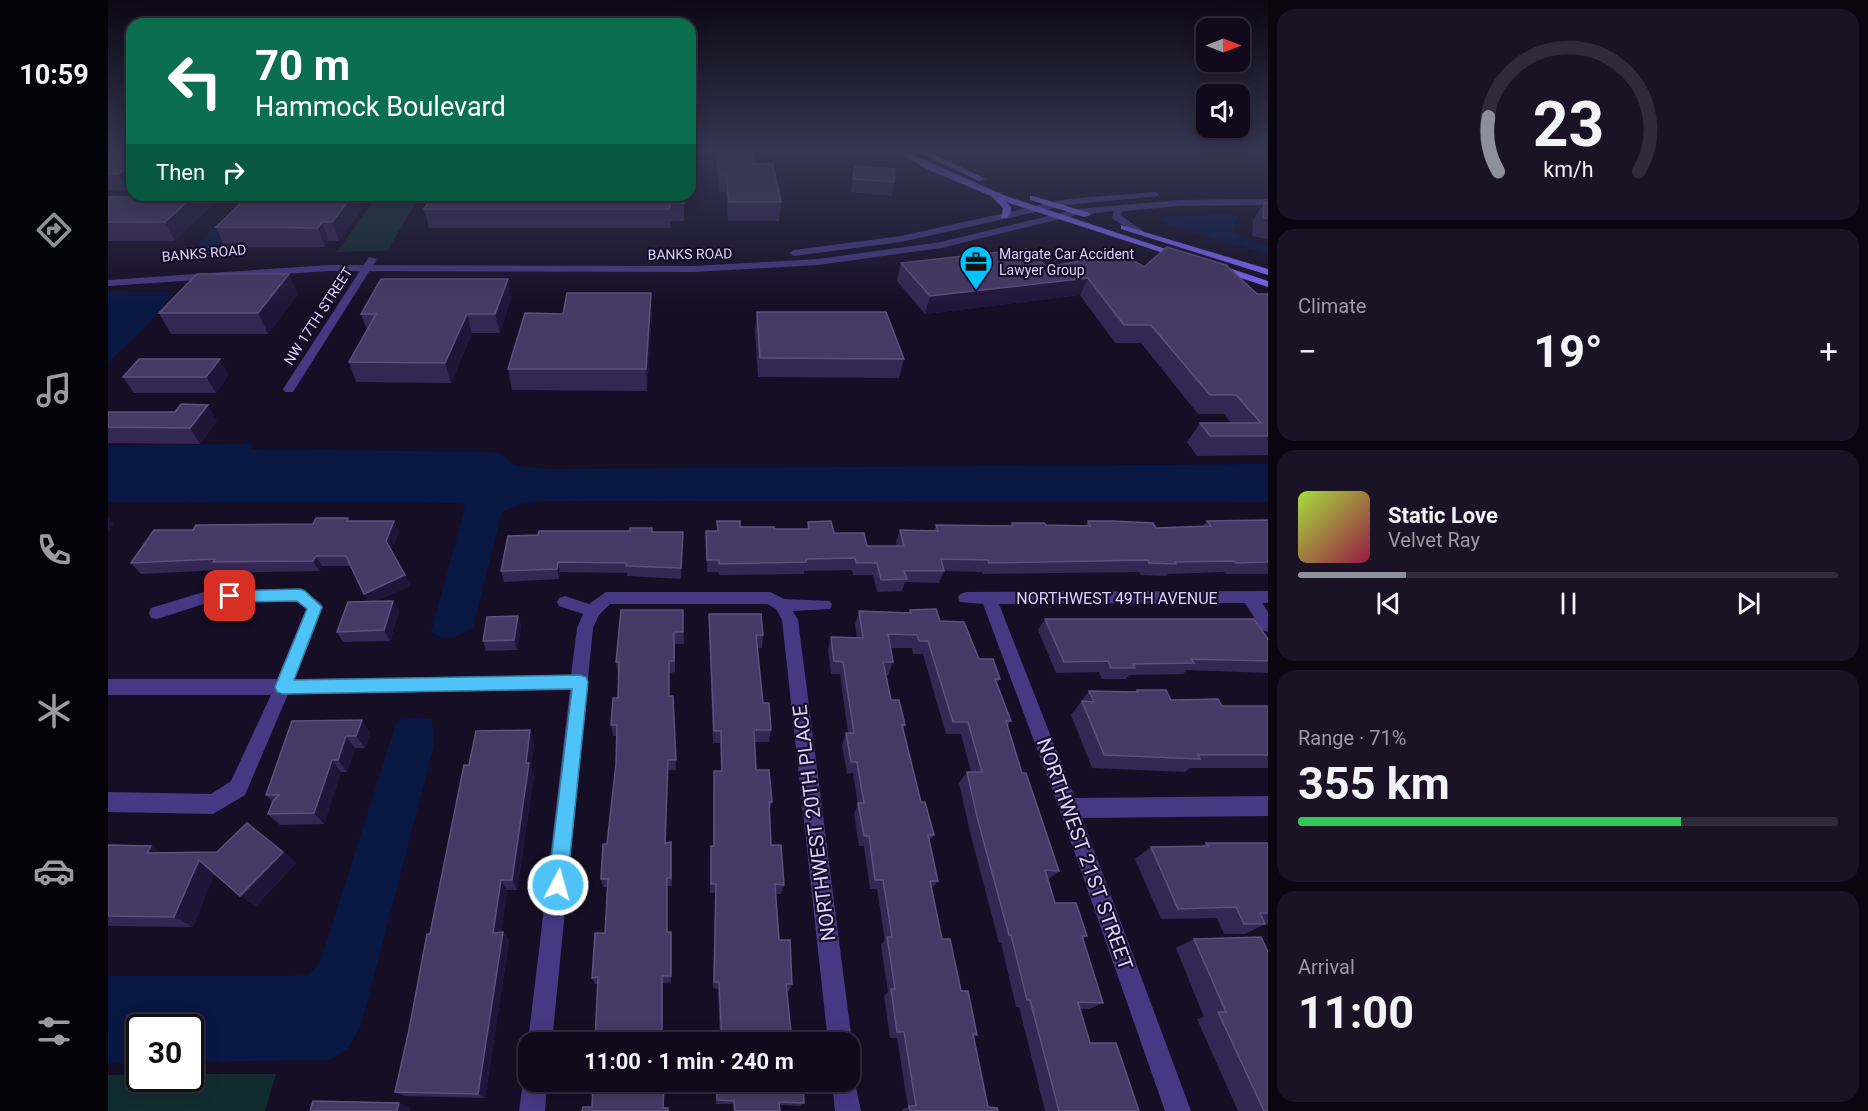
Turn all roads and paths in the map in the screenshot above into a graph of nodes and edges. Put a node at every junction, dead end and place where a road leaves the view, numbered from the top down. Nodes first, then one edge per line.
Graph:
1 (1003, 204) edge
2 (1020, 204) edge
3 (1051, 204) edge
4 (1065, 204) edge
5 (1168, 204) edge
6 (1054, 205) junction
7 (1121, 207) junction
8 (1036, 210) junction
9 (1077, 212) junction
10 (1004, 216) junction
11 (1058, 217) junction
12 (1138, 232) junction
13 (1194, 260) edge
14 (369, 263) junction
15 (1204, 263) edge
16 (1268, 272) edge
17 (108, 273) edge
18 (108, 283) edge
19 (1268, 284) edge
20 (289, 389) dead end
21 (1268, 597) edge
22 (966, 598) dead end
23 (989, 598) junction
24 (1250, 598) junction
25 (565, 602) dead end
26 (782, 605) junction
27 (824, 605) dead end
28 (592, 611) junction
29 (157, 613) dead end
30 (1268, 625) edge
31 (580, 682) junction
32 (108, 687) edge
33 (283, 687) junction
34 (108, 802) edge
35 (1268, 806) edge
36 (1070, 808) junction
37 (541, 1032) edge
38 (839, 1032) edge
39 (535, 1092) edge
40 (845, 1092) edge
41 (532, 1111) edge
42 (848, 1111) edge
43 (1178, 1111) edge

1 - 10 main road
2 - 8 main road
3 - 6 main road
4 - 6 street, BANKS ROAD
5 - 7 street, BANKS ROAD
6 - 8 street, BANKS ROAD
6 - 9 main road
7 - 9 street, BANKS ROAD
7 - 12 street
8 - 10 street, BANKS ROAD
8 - 11 main road
9 - 11 street, BANKS ROAD
9 - 12 main road
10 - 14 street, BANKS ROAD
11 - 13 main road
11 - 14 street, BANKS ROAD
12 - 16 main road
14 - 17 street, BANKS ROAD
14 - 18 street, BANKS ROAD
14 - 20 street, NW 17TH STREET
15 - 19 main road
21 - 24 street, NORTHWEST 49TH AVENUE
22 - 23 street, NORTHWEST 49TH AVENUE
23 - 24 street, NORTHWEST 49TH AVENUE
23 - 36 street, NORTHWEST 21ST STREET
24 - 30 street
25 - 28 street
26 - 27 street
26 - 28 street
26 - 38 street, NORTHWEST 20TH PLACE
28 - 31 street
29 - 33 street
31 - 33 street
31 - 37 street
32 - 33 street
33 - 34 street
35 - 36 street
36 - 43 street, NORTHWEST 21ST STREET
39 - 41 street
40 - 42 street

